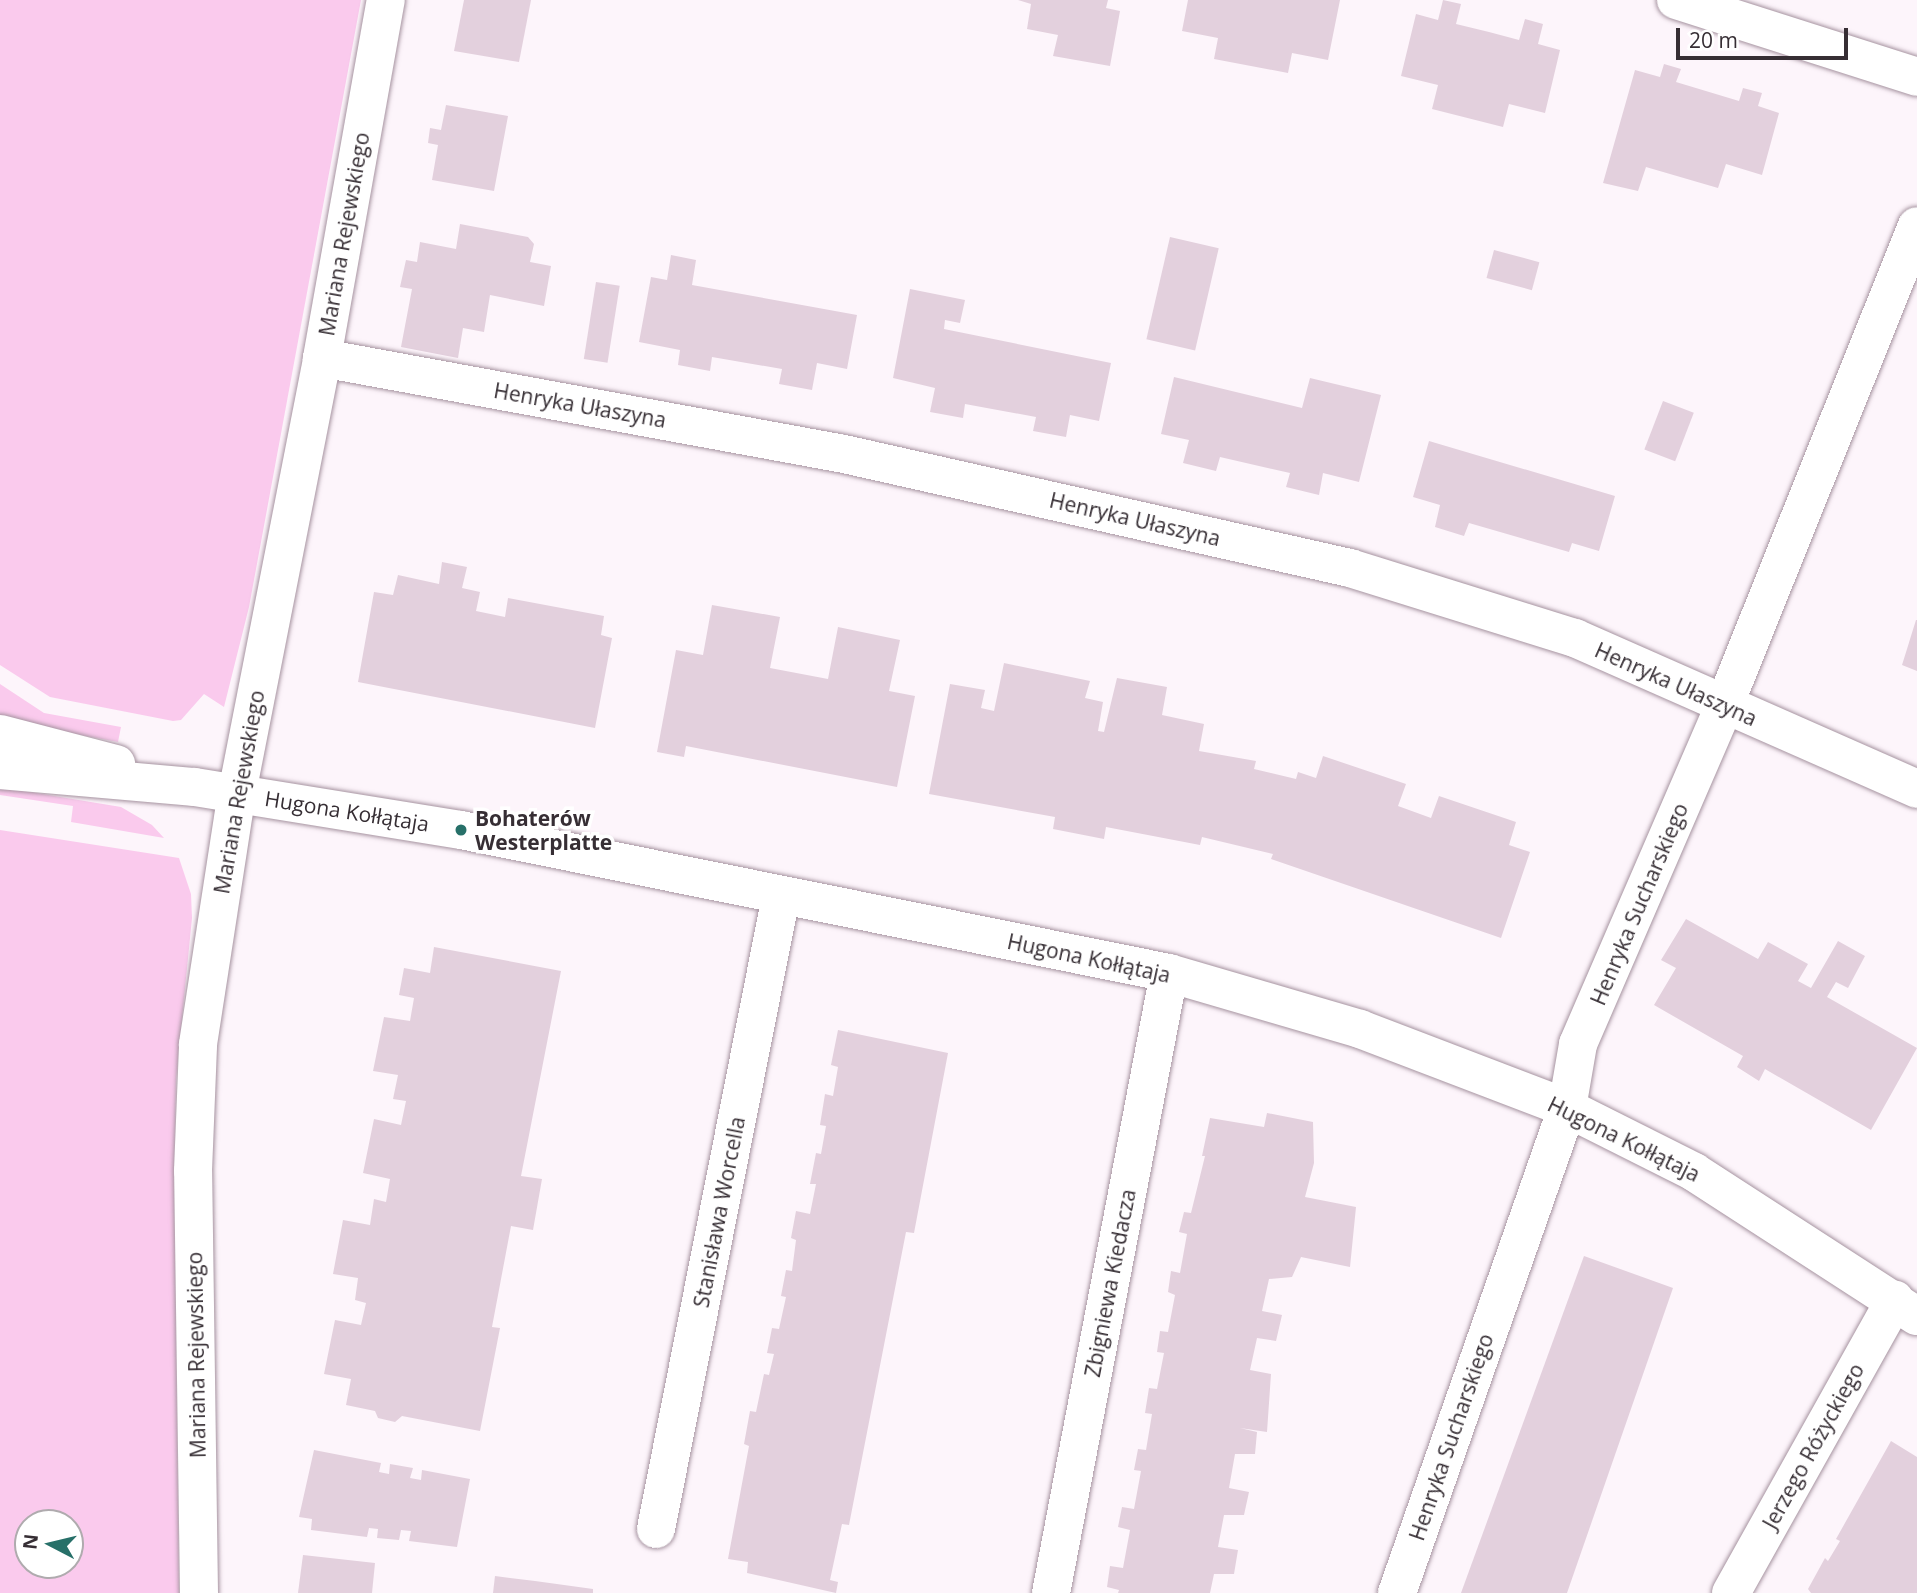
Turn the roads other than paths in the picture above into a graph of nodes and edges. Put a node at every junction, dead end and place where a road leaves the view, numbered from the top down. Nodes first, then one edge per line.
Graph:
1 (386, 0) edge
2 (1676, 0) edge
3 (1917, 77) edge
4 (1917, 226) edge
5 (322, 358) junction
6 (1724, 706) junction
7 (0, 734) edge
8 (0, 770) edge
9 (195, 787) junction
10 (1917, 789) edge
11 (237, 793) junction
12 (781, 896) junction
13 (1169, 973) junction
14 (1567, 1108) junction
15 (1906, 1308) edge
16 (656, 1529) dead end
17 (199, 1593) edge
18 (1051, 1593) edge
19 (1396, 1593) edge
20 (1731, 1593) edge

1 - 5 street, Mariana Rejewskiego
2 - 3 street
4 - 6 street, Henryka Sucharskiego
5 - 6 street, Henryka Ułaszyna
5 - 11 street, Mariana Rejewskiego
6 - 10 street, Henryka Ułaszyna
6 - 14 street, Henryka Sucharskiego
7 - 9 street, Hugona Kołłątaja
8 - 9 street, Hugona Kołłątaja
9 - 11 street, Hugona Kołłątaja
11 - 12 street, Hugona Kołłątaja
11 - 17 street, Mariana Rejewskiego
12 - 13 street, Hugona Kołłątaja
12 - 16 street, Stanisława Worcella
13 - 14 street, Hugona Kołłątaja
13 - 18 street, Zbigniewa Kiedacza
14 - 15 street, Hugona Kołłątaja
14 - 19 street, Henryka Sucharskiego
15 - 20 street, Jerzego Różyckiego

